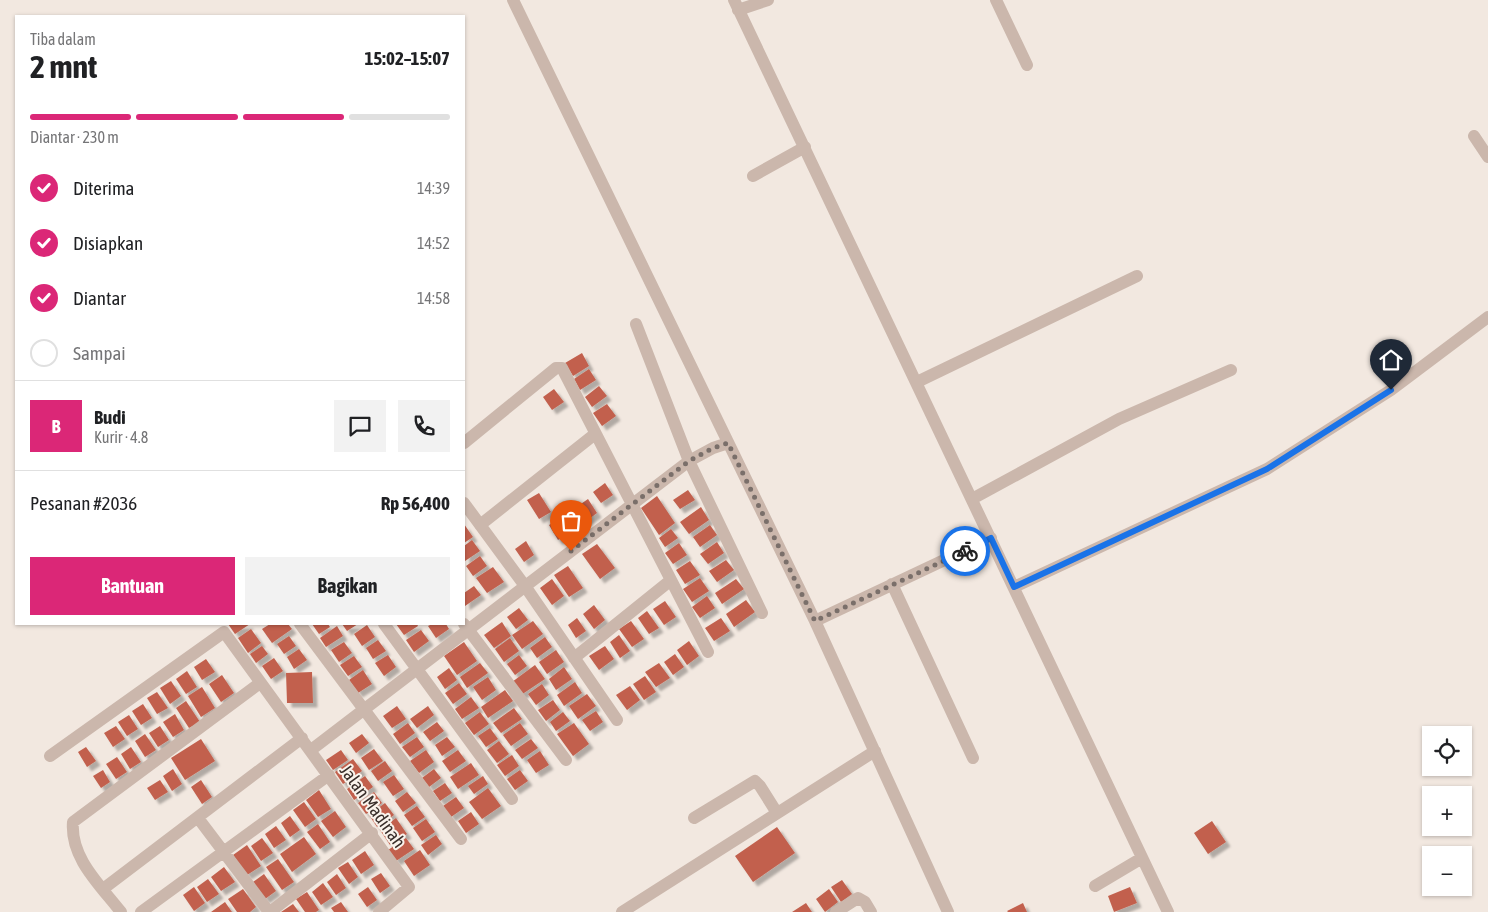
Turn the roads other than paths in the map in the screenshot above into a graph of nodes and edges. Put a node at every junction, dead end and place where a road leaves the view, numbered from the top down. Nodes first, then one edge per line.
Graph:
1 (513, 0) edge
2 (768, 0) edge
3 (996, 0) edge
4 (736, 5) edge
5 (1027, 64) dead end
6 (1474, 136) dead end
7 (795, 154) junction
8 (1488, 158) edge
9 (753, 176) dead end
10 (1137, 276) dead end
11 (1488, 317) edge
12 (636, 324) dead end
13 (1231, 370) dead end
14 (916, 382) junction
15 (595, 434) junction
16 (465, 442) edge
17 (728, 443) junction
18 (694, 459) junction
19 (972, 499) junction
20 (465, 504) edge
21 (632, 505) junction
22 (480, 525) junction
23 (986, 541) junction
24 (671, 580) junction
25 (892, 584) junction
26 (525, 586) junction
27 (1014, 587) junction
28 (762, 614) dead end
29 (815, 621) junction
30 (301, 625) edge
31 (385, 625) edge
32 (466, 627) edge
33 (221, 628) edge
34 (708, 652) dead end
35 (574, 658) junction
36 (416, 669) junction
37 (260, 683) junction
38 (365, 709) junction
39 (617, 720) dead end
40 (302, 738) junction
41 (311, 750) junction
42 (875, 751) junction
43 (50, 756) dead end
44 (973, 758) dead end
45 (566, 760) dead end
46 (329, 775) junction
47 (512, 799) dead end
48 (777, 813) junction
49 (198, 818) junction
50 (694, 818) dead end
51 (372, 833) junction
52 (461, 838) dead end
53 (222, 852) junction
54 (1139, 860) junction
55 (1095, 886) dead end
56 (103, 889) junction
57 (121, 912) edge
58 (141, 912) edge
59 (270, 912) edge
60 (379, 912) edge
61 (622, 912) edge
62 (836, 912) edge
63 (871, 912) edge
64 (948, 912) edge
65 (1168, 912) edge

1 - 17 street
2 - 4 street
3 - 5 street
4 - 7 street
6 - 8 street
7 - 9 street
7 - 14 street
10 - 14 street
11 - 27 street
12 - 18 street
13 - 19 street
14 - 19 street
15 - 16 street
15 - 21 street
15 - 22 street
17 - 18 street
17 - 29 street
18 - 21 street
18 - 28 street
19 - 23 street
20 - 22 street
21 - 24 street
21 - 26 street
22 - 26 street
23 - 25 street
23 - 27 street
24 - 34 street
24 - 35 street
25 - 29 street
25 - 44 street
26 - 32 street
26 - 35 street
27 - 54 street
29 - 42 street
30 - 38 street
31 - 36 street
32 - 36 street
32 - 45 street
33 - 37 street, Jalan Madinah
33 - 43 street
35 - 39 street
36 - 38 street
36 - 47 street
37 - 40 street, Jalan Madinah
37 - 56 street
38 - 41 street
38 - 52 street
40 - 41 street, Jalan Madinah
40 - 49 street
41 - 46 street, Jalan Madinah
42 - 48 street
42 - 64 street
46 - 51 street, Jalan Madinah
46 - 53 street
48 - 50 street
48 - 61 street
49 - 53 street
49 - 56 street
51 - 59 street
51 - 60 street, Jalan Madinah
53 - 58 street
53 - 59 street
54 - 55 street
54 - 65 street
56 - 57 street
62 - 63 street

